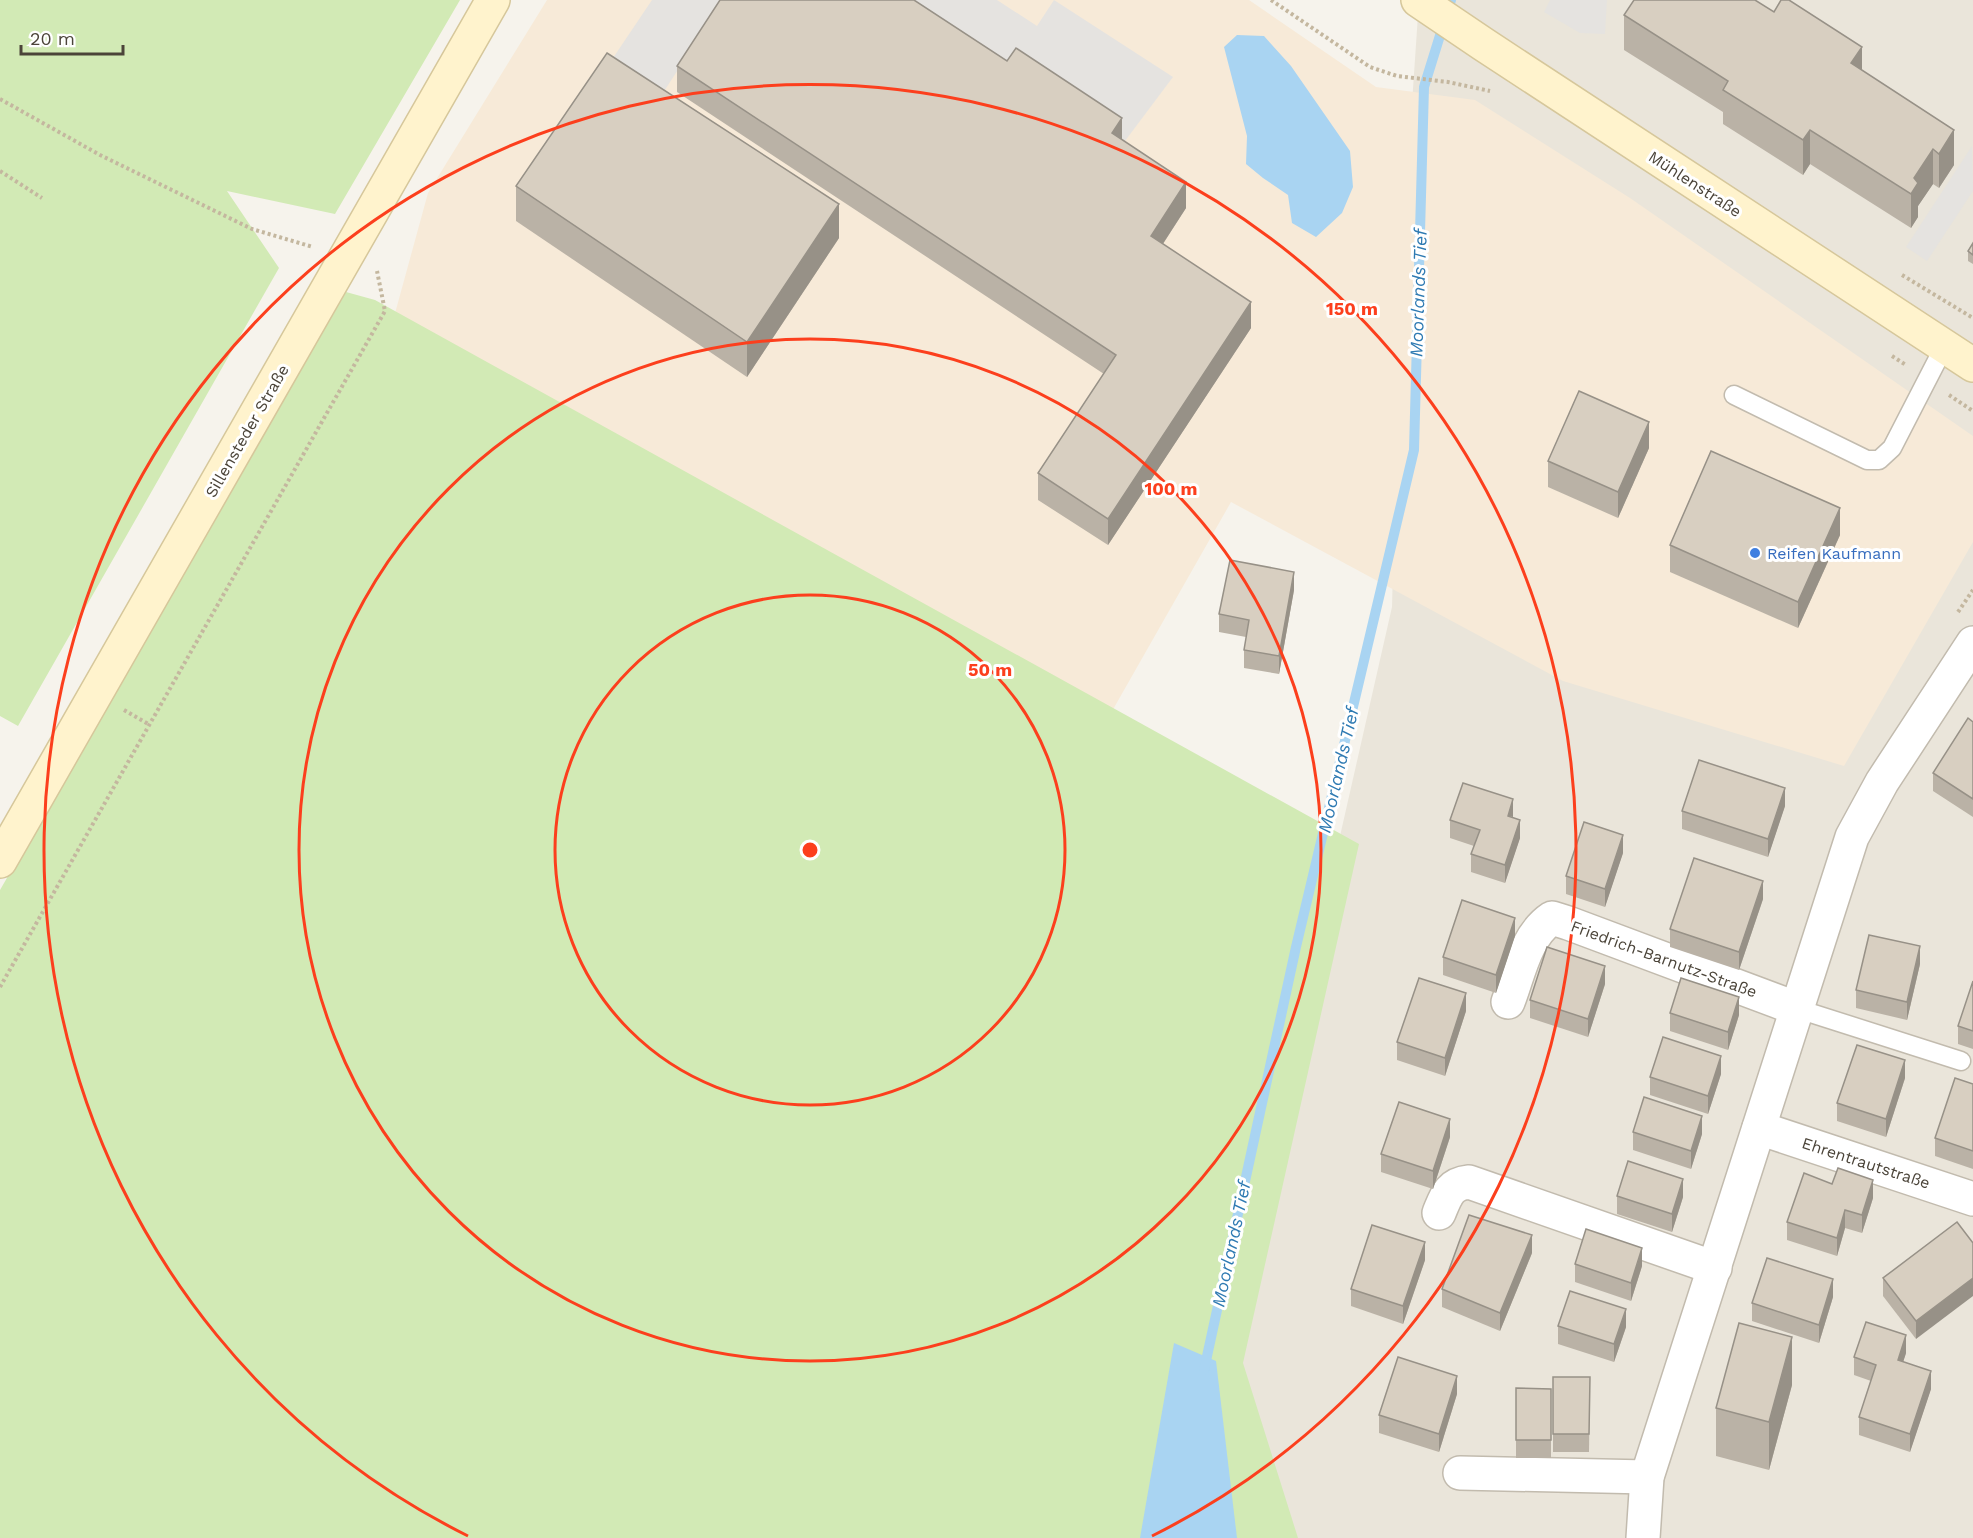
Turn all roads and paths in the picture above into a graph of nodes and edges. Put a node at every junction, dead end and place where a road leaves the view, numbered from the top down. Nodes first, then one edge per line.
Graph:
1 (493, 0) edge
2 (1271, 0) edge
3 (1418, 0) edge
4 (1448, 82) dead end
5 (0, 99) edge
6 (0, 171) edge
7 (42, 198) dead end
8 (346, 257) junction
9 (379, 261) dead end
10 (1944, 347) junction
11 (1973, 365) edge
12 (1734, 395) dead end
13 (1973, 643) edge
14 (0, 861) edge
15 (0, 987) edge
16 (1508, 1002) dead end
17 (1798, 1009) junction
18 (1961, 1061) dead end
19 (1760, 1128) junction
20 (1973, 1198) edge
21 (1439, 1213) dead end
22 (1715, 1268) junction
23 (1460, 1473) dead end
24 (1647, 1477) junction
25 (1643, 1530) edge

1 - 8 street, Sillensteder Straße
2 - 4 path
3 - 10 street, Mühlenstraße
5 - 8 path
6 - 7 path
8 - 14 street, Sillensteder Straße
9 - 15 path
10 - 11 street, Mühlenstraße
10 - 12 lane
13 - 17 street
16 - 17 street, Friedrich-Barnutz-Straße
17 - 18 lane
17 - 19 street
19 - 20 street, Ehrentrautstraße
19 - 22 street
21 - 22 street
22 - 24 street
23 - 24 street
24 - 25 street

